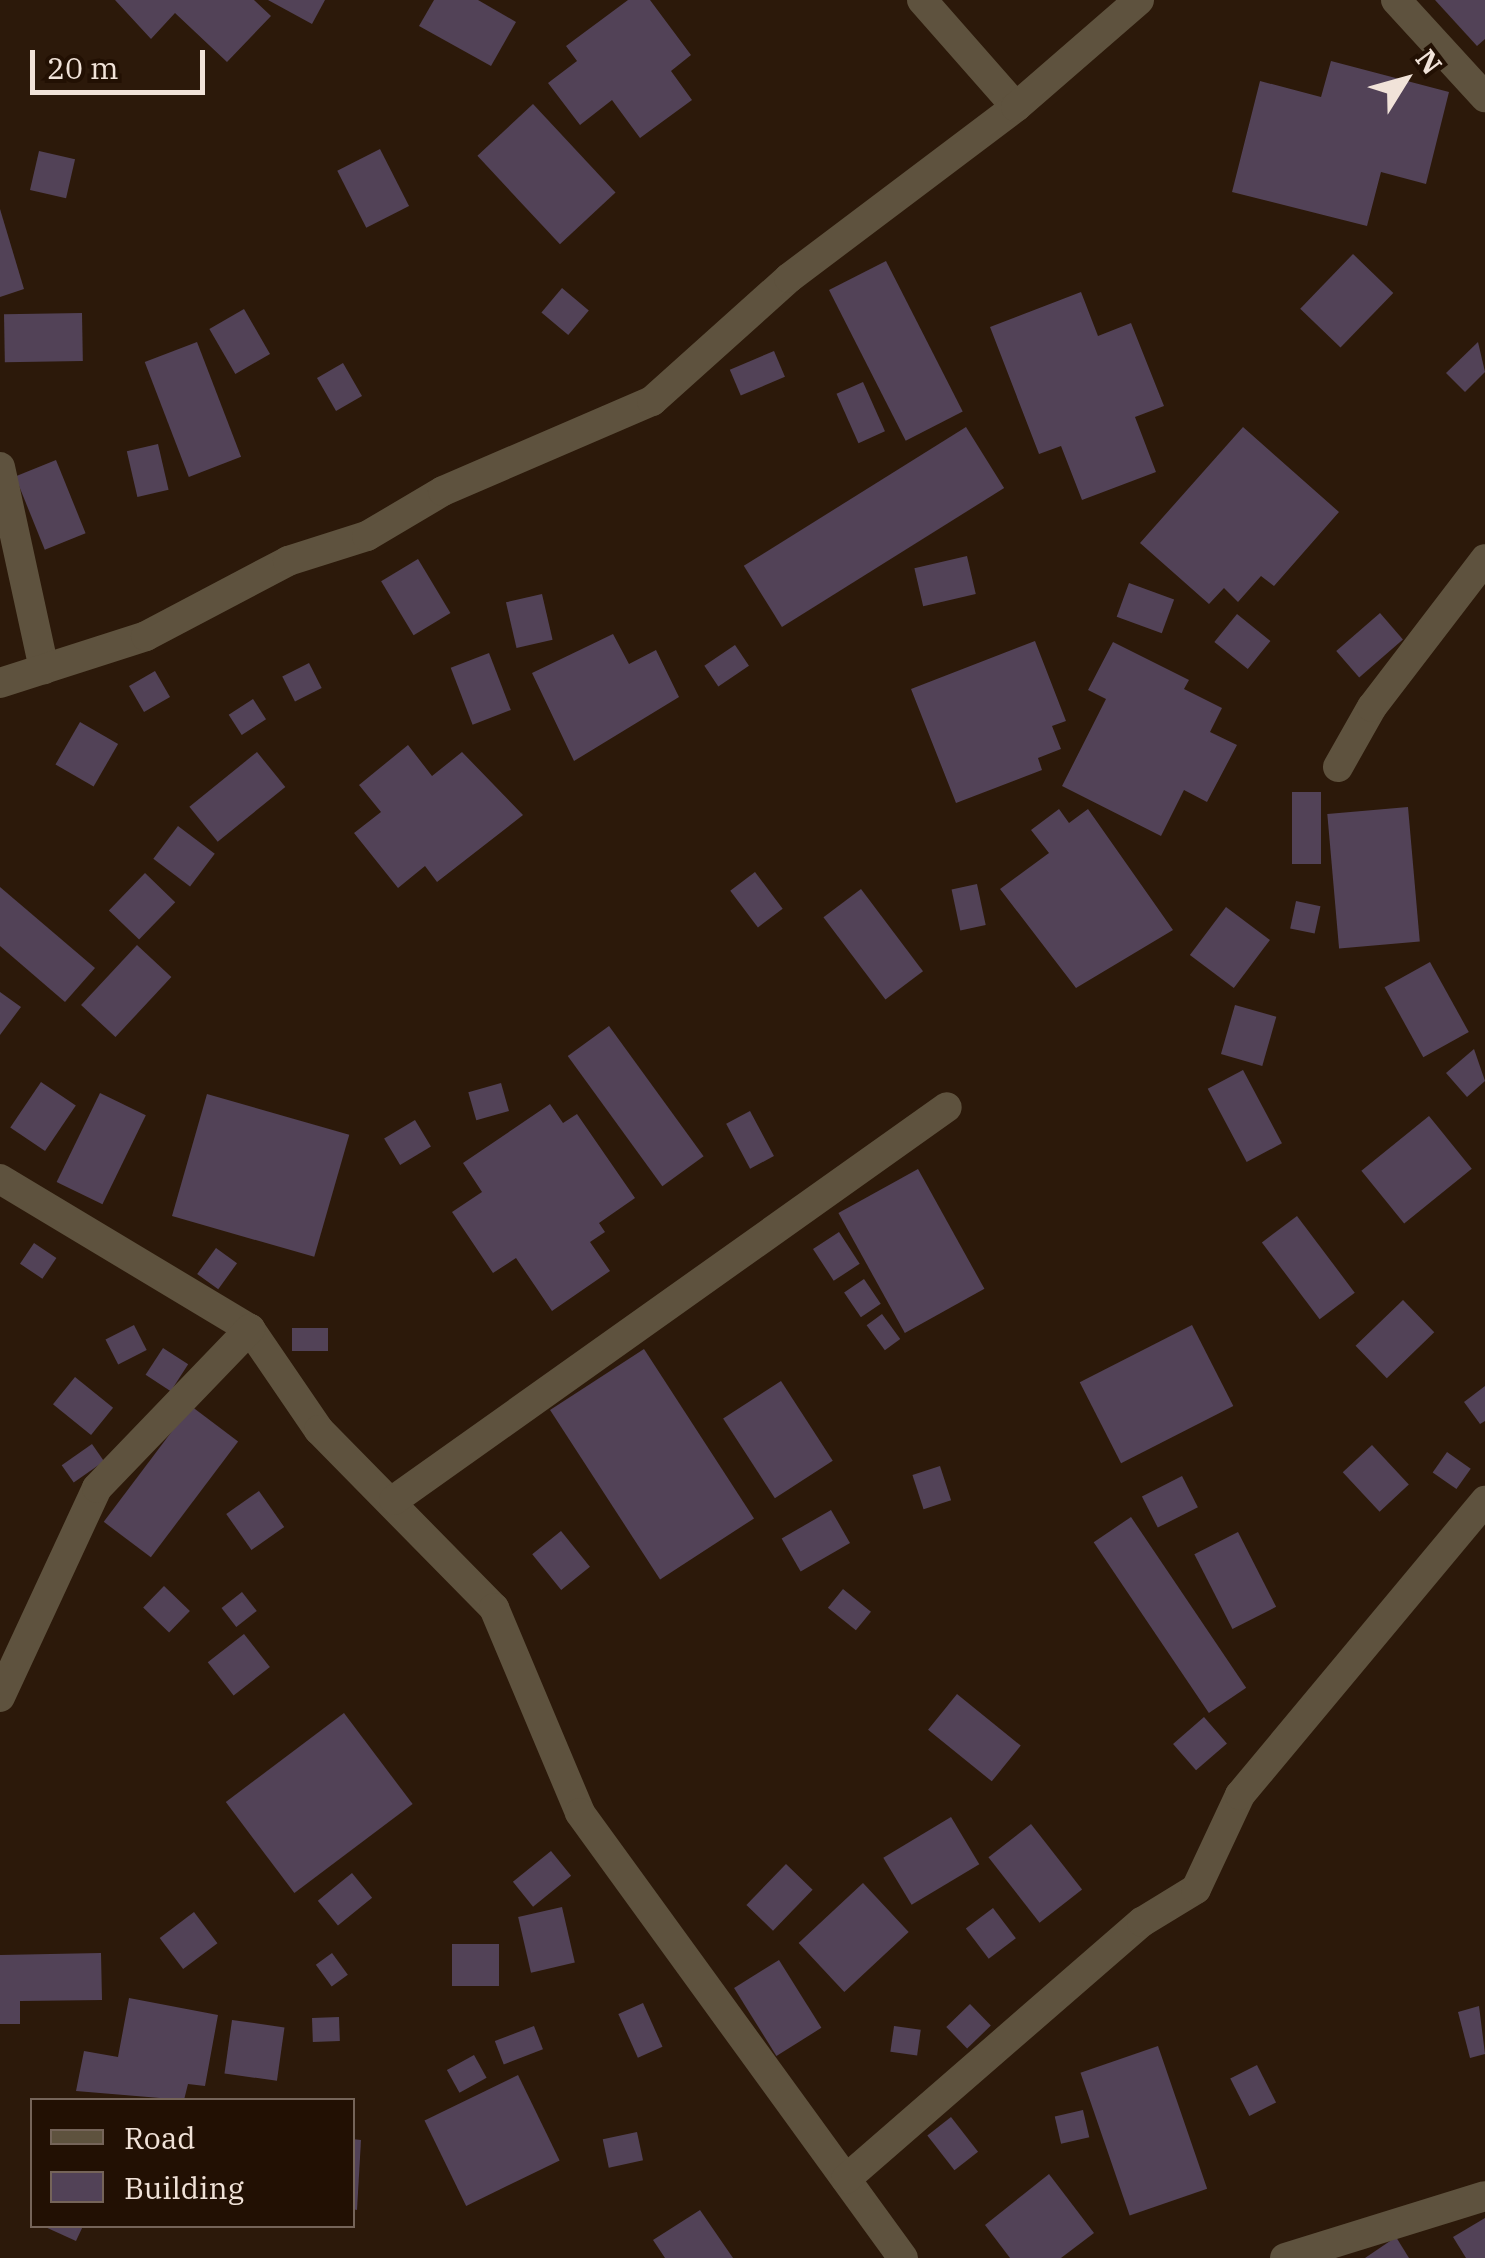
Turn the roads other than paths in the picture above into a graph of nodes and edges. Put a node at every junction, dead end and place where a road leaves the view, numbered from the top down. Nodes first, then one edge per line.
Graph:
1 (922, 0) edge
2 (1140, 0) edge
3 (1396, 0) edge
4 (1485, 97) edge
5 (1016, 107) junction
6 (0, 467) edge
7 (1485, 559) edge
8 (44, 670) junction
9 (0, 682) edge
10 (1338, 767) dead end
11 (947, 1107) dead end
12 (0, 1179) edge
13 (250, 1329) junction
14 (394, 1500) junction
15 (1485, 1500) edge
16 (0, 1698) edge
17 (846, 2179) junction
18 (1485, 2196) edge
19 (903, 2258) edge
20 (1285, 2258) edge

1 - 5 street
2 - 5 street
3 - 4 street
5 - 8 street
6 - 8 street
7 - 10 street
8 - 9 street
11 - 14 street
12 - 13 street
13 - 14 street
13 - 16 street
14 - 17 street
15 - 17 street
17 - 19 street
18 - 20 street

